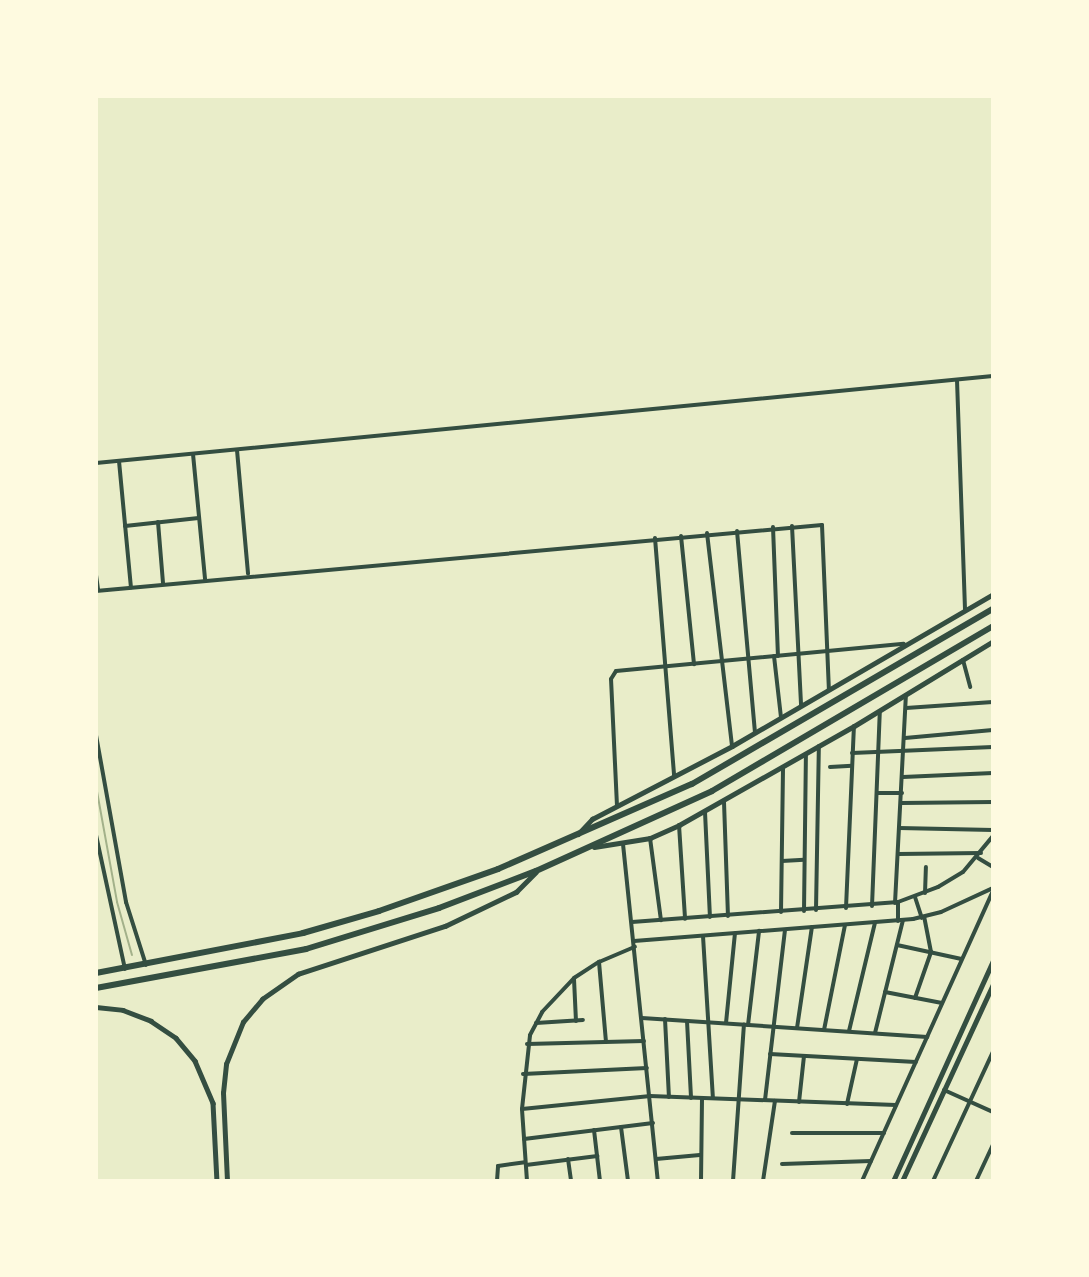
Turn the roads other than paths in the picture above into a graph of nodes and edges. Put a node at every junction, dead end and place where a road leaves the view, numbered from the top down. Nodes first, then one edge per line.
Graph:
1 (993, 376) edge
2 (957, 380) junction
3 (237, 450) junction
4 (193, 454) junction
5 (119, 461) junction
6 (96, 464) edge
7 (199, 518) junction
8 (158, 522) junction
9 (125, 526) junction
10 (792, 526) junction
11 (773, 527) junction
12 (737, 531) junction
13 (706, 533) junction
14 (681, 536) junction
15 (655, 538) junction
16 (248, 574) junction
17 (96, 575) edge
18 (205, 579) junction
19 (163, 583) junction
20 (131, 587) junction
21 (97, 590) edge
22 (993, 594) edge
23 (993, 609) edge
24 (965, 610) junction
25 (993, 626) edge
26 (993, 640) edge
27 (908, 644) junction
28 (828, 651) junction
29 (798, 654) junction
30 (776, 656) junction
31 (748, 659) junction
32 (963, 660) junction
33 (722, 661) junction
34 (694, 664) junction
35 (665, 666) junction
36 (970, 687) dead end
37 (829, 690) junction
38 (906, 695) junction
39 (993, 702) edge
40 (801, 706) junction
41 (906, 708) junction
42 (880, 711) junction
43 (781, 718) junction
44 (854, 726) junction
45 (993, 730) edge
46 (755, 733) junction
47 (96, 735) edge
48 (905, 738) junction
49 (732, 746) junction
50 (819, 746) junction
51 (993, 747) edge
52 (904, 752) junction
53 (852, 753) junction
54 (879, 753) junction
55 (806, 754) junction
56 (830, 766) dead end
57 (852, 766) junction
58 (783, 767) junction
59 (993, 773) edge
60 (674, 777) junction
61 (903, 777) junction
62 (877, 793) junction
63 (902, 793) junction
64 (993, 801) edge
65 (724, 802) junction
66 (901, 802) junction
67 (617, 806) junction
68 (705, 812) junction
69 (679, 825) junction
70 (899, 828) junction
71 (993, 830) edge
72 (96, 835) edge
73 (993, 836) edge
74 (577, 837) junction
75 (650, 838) junction
76 (623, 844) junction
77 (594, 847) junction
78 (982, 853) junction
79 (898, 855) junction
80 (978, 858) junction
81 (804, 860) junction
82 (782, 861) junction
83 (926, 867) dead end
84 (993, 867) edge
85 (537, 871) junction
86 (993, 889) edge
87 (925, 893) junction
88 (915, 897) junction
89 (896, 902) junction
90 (872, 906) junction
91 (846, 908) junction
92 (816, 910) junction
93 (804, 911) junction
94 (781, 912) junction
95 (728, 916) junction
96 (710, 917) junction
97 (923, 918) junction
98 (685, 919) junction
99 (661, 920) junction
100 (903, 920) junction
101 (898, 921) junction
102 (632, 922) junction
103 (876, 922) junction
104 (845, 925) junction
105 (812, 927) junction
106 (785, 930) junction
107 (759, 931) junction
108 (735, 933) junction
109 (703, 936) junction
110 (634, 941) junction
111 (897, 945) junction
112 (635, 947) junction
113 (931, 952) junction
114 (962, 959) junction
115 (993, 961) edge
116 (599, 962) junction
117 (147, 965) junction
118 (125, 969) junction
119 (96, 973) edge
120 (574, 978) junction
121 (96, 988) edge
122 (992, 988) edge
123 (885, 992) junction
124 (915, 998) junction
125 (942, 1004) junction
126 (96, 1007) edge
127 (642, 1018) junction
128 (665, 1019) junction
129 (584, 1020) dead end
130 (576, 1021) junction
131 (687, 1021) junction
132 (709, 1022) junction
133 (726, 1023) junction
134 (535, 1024) junction
135 (746, 1024) junction
136 (773, 1026) junction
137 (797, 1028) junction
138 (825, 1030) junction
139 (849, 1031) junction
140 (875, 1033) junction
141 (927, 1037) junction
142 (644, 1041) junction
143 (606, 1042) junction
144 (527, 1044) junction
145 (993, 1052) edge
146 (770, 1054) junction
147 (804, 1056) junction
148 (857, 1059) junction
149 (916, 1062) junction
150 (647, 1068) junction
151 (523, 1074) junction
152 (944, 1090) junction
153 (650, 1096) junction
154 (669, 1097) junction
155 (691, 1098) junction
156 (702, 1098) junction
157 (713, 1098) junction
158 (738, 1099) junction
159 (765, 1100) junction
160 (776, 1101) junction
161 (799, 1102) junction
162 (970, 1102) junction
163 (848, 1104) junction
164 (896, 1105) junction
165 (522, 1109) junction
166 (993, 1112) edge
167 (653, 1123) junction
168 (621, 1127) junction
169 (594, 1130) junction
170 (884, 1132) junction
171 (792, 1133) dead end
172 (524, 1139) junction
173 (993, 1145) edge
174 (700, 1155) junction
175 (597, 1156) junction
176 (568, 1159) junction
177 (656, 1159) junction
178 (871, 1161) junction
179 (526, 1164) junction
180 (782, 1164) dead end
181 (218, 1181) edge
182 (227, 1181) edge
183 (497, 1181) edge
184 (527, 1181) edge
185 (571, 1181) edge
186 (600, 1181) edge
187 (628, 1181) edge
188 (658, 1181) edge
189 (701, 1181) edge
190 (733, 1181) edge
191 (763, 1181) edge
192 (862, 1181) edge
193 (893, 1181) edge
194 (902, 1181) edge
195 (933, 1181) edge
196 (976, 1181) edge

1 - 2 street
2 - 3 street
2 - 24 street
3 - 4 street
3 - 16 street
4 - 5 street
4 - 7 street
5 - 6 street
5 - 9 street
7 - 8 street
7 - 18 street
8 - 9 street
8 - 19 street
9 - 20 street
10 - 11 street
10 - 28 street
10 - 29 street
11 - 12 street
11 - 30 street
12 - 13 street
12 - 31 street
13 - 14 street
13 - 33 street
14 - 15 street
14 - 34 street
15 - 16 street
15 - 35 street
16 - 18 street
17 - 21 street
18 - 19 street
19 - 20 street
20 - 21 street
22 - 24 main road
23 - 74 highway
24 - 27 main road
25 - 77 highway
26 - 32 main road
27 - 28 street
27 - 37 main road
28 - 29 street
28 - 37 street
29 - 30 street
29 - 40 street
30 - 31 street
30 - 43 street
31 - 33 street
31 - 46 street
32 - 36 street
32 - 38 main road
33 - 34 street
33 - 49 street
34 - 35 street
35 - 60 street
35 - 67 street
37 - 40 main road
38 - 41 street
38 - 42 main road
39 - 41 street
40 - 43 main road
41 - 48 street
42 - 44 main road
42 - 54 street
43 - 46 main road
44 - 50 main road
44 - 53 street
45 - 48 street
46 - 49 main road
47 - 117 street
48 - 52 street
49 - 60 main road
50 - 55 main road
50 - 92 street
51 - 52 street
52 - 54 street
52 - 61 street
53 - 54 street
53 - 57 street
54 - 62 street
55 - 58 main road
55 - 81 street
56 - 57 street
57 - 91 street
58 - 65 main road
58 - 82 street
59 - 61 street
60 - 67 main road
61 - 63 street
62 - 63 street
62 - 90 street
63 - 66 street
64 - 66 street
65 - 68 main road
65 - 95 street
66 - 70 street
67 - 74 main road
68 - 69 main road
68 - 96 street
69 - 75 main road
69 - 98 street
70 - 71 street
70 - 79 street
72 - 118 street
73 - 78 street
74 - 117 highway
75 - 76 main road
75 - 99 street
76 - 77 main road
76 - 102 street
77 - 85 highway
78 - 79 street
78 - 80 street
79 - 89 street
80 - 84 street
80 - 87 street
81 - 82 street
81 - 93 street
82 - 94 street
83 - 87 street
85 - 121 highway
85 - 182 street
86 - 97 street
86 - 114 street
87 - 88 street
88 - 89 street
88 - 97 street
89 - 90 street
89 - 101 street
90 - 91 street
91 - 92 street
92 - 93 street
93 - 94 street
94 - 95 street
95 - 96 street
96 - 98 street
97 - 100 street
97 - 113 street
98 - 99 street
99 - 102 street
100 - 101 street
100 - 111 street
101 - 103 street
102 - 110 street
103 - 104 street
103 - 139 street
104 - 105 street
104 - 138 street
105 - 106 street
105 - 137 street
106 - 107 street
106 - 136 street
107 - 108 street
107 - 135 street
108 - 109 street
108 - 133 street
109 - 110 street
109 - 132 street
110 - 112 street
111 - 113 street
111 - 123 street
112 - 116 street
112 - 127 street
113 - 114 street
113 - 124 street
114 - 125 street
115 - 193 main road
116 - 120 street
116 - 143 street
117 - 118 highway
118 - 119 highway
120 - 130 street
120 - 134 street
122 - 152 main road
123 - 124 street
123 - 140 street
124 - 125 street
125 - 141 street
126 - 181 street
127 - 128 street
127 - 142 street
128 - 131 street
128 - 154 street
129 - 130 street
130 - 134 street
131 - 132 street
131 - 155 street
132 - 133 street
132 - 157 street
133 - 135 street
134 - 144 street
135 - 136 street
135 - 158 street
136 - 137 street
136 - 146 street
137 - 138 street
138 - 139 street
139 - 140 street
140 - 141 street
141 - 149 street
142 - 143 street
142 - 150 street
143 - 144 street
144 - 151 street
145 - 162 street
146 - 147 street
146 - 159 street
147 - 148 street
147 - 161 street
148 - 149 street
148 - 163 street
149 - 164 street
150 - 151 street
150 - 153 street
151 - 165 street
152 - 162 street
152 - 194 main road
153 - 154 street
153 - 165 street
153 - 167 street
154 - 155 street
155 - 156 street
156 - 157 street
156 - 174 street
157 - 158 street
158 - 159 street
158 - 190 street
159 - 160 street
160 - 161 street
160 - 191 street
161 - 163 street
162 - 166 street
162 - 195 street
163 - 164 street
164 - 170 street
165 - 172 street
167 - 168 street
167 - 177 street
168 - 169 street
168 - 187 street
169 - 172 street
169 - 175 street
170 - 171 street
170 - 178 street
172 - 179 street
173 - 196 street
174 - 177 street
174 - 189 street
175 - 176 street
175 - 186 street
176 - 179 street
176 - 185 street
177 - 188 street
178 - 180 street
178 - 192 street
179 - 183 street
179 - 184 street

